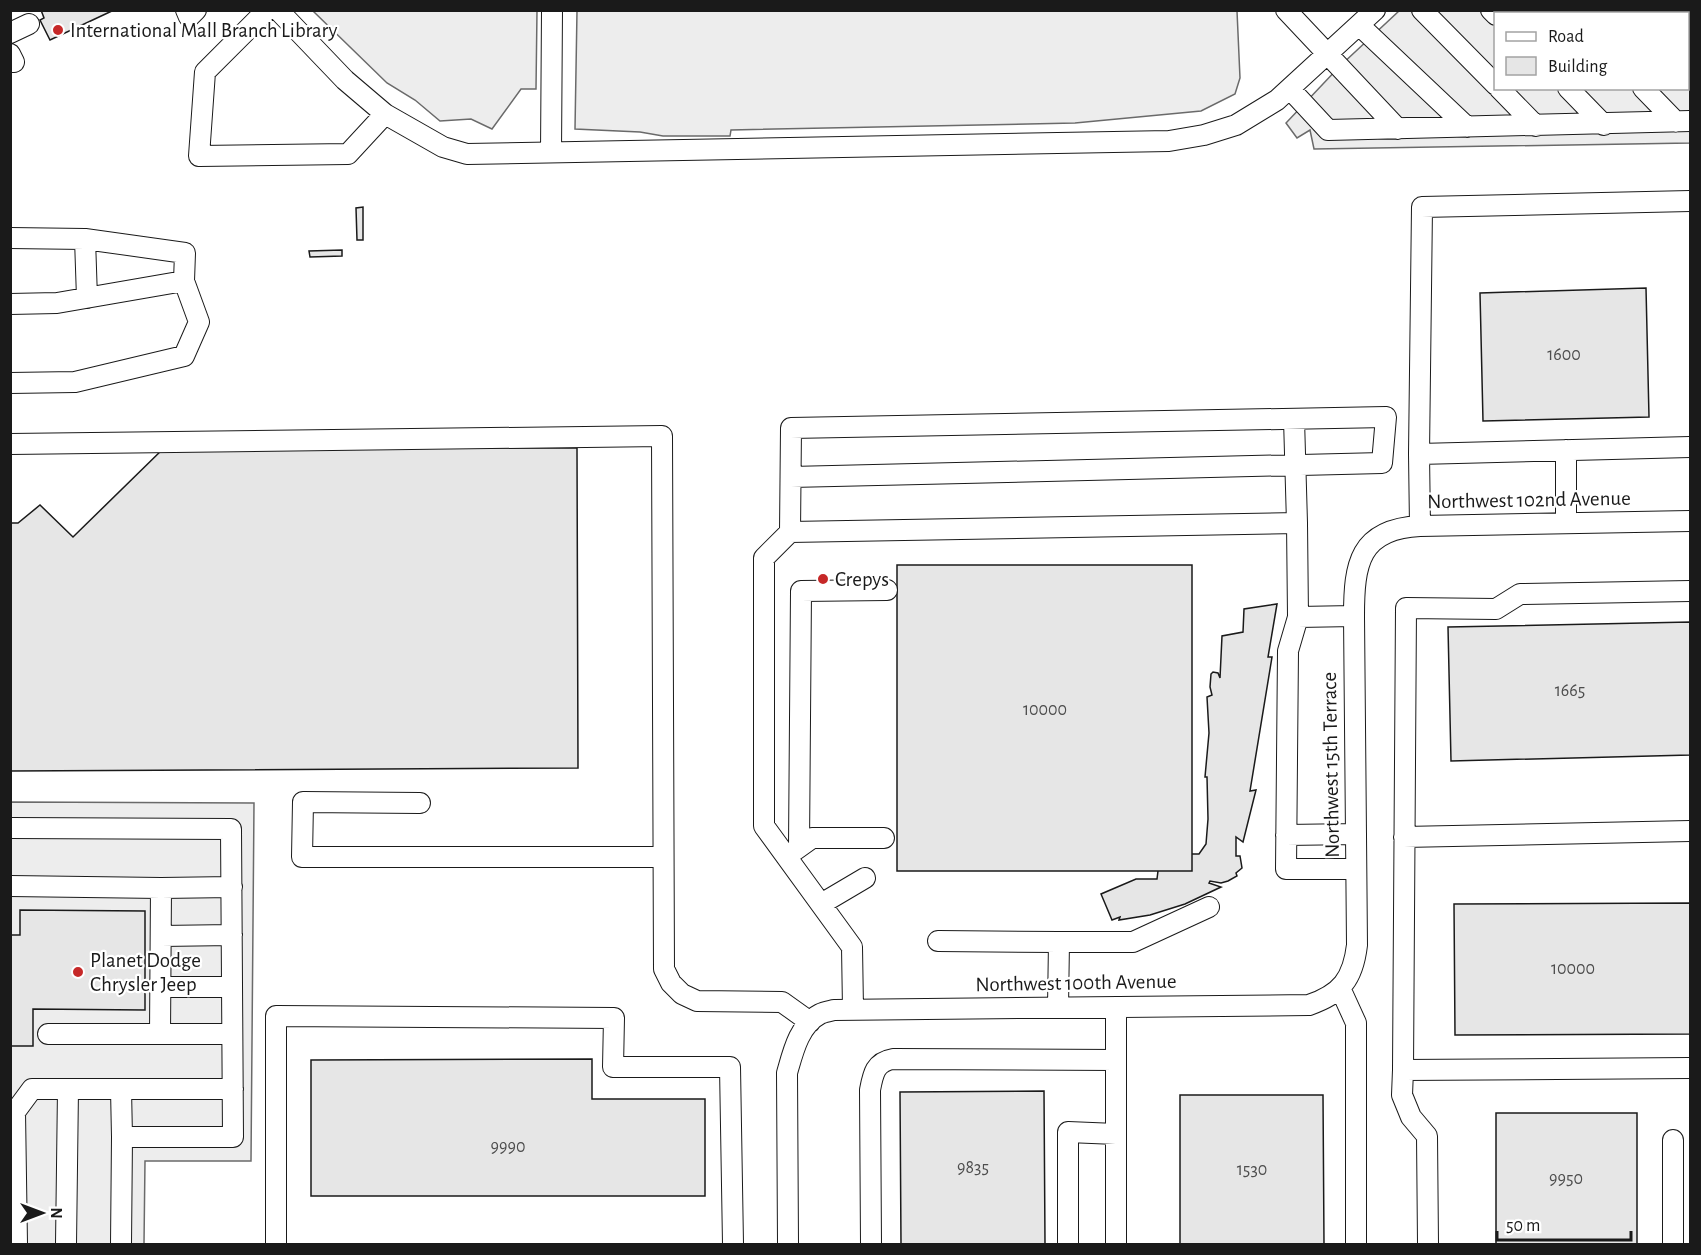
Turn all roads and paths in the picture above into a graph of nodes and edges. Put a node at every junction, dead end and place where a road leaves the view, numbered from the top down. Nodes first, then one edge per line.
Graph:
1 (186, 10) edge
2 (196, 10) edge
3 (267, 10) edge
4 (278, 10) edge
5 (552, 10) edge
6 (1286, 10) edge
7 (1375, 10) edge
8 (1422, 10) edge
9 (29, 24) dead end
10 (1359, 25) junction
11 (10, 33) edge
12 (1328, 53) junction
13 (1494, 83) edge
14 (1290, 89) junction
15 (1501, 90) edge
16 (1571, 90) edge
17 (1645, 90) edge
18 (385, 114) junction
19 (1683, 122) edge
20 (1604, 124) junction
21 (1536, 126) junction
22 (1467, 127) junction
23 (1398, 129) junction
24 (551, 152) junction
25 (1690, 201) edge
26 (10, 238) edge
27 (85, 239) junction
28 (184, 281) junction
29 (87, 298) junction
30 (10, 304) edge
31 (10, 383) edge
32 (1294, 419) junction
33 (10, 444) edge
34 (1690, 447) edge
35 (1566, 450) junction
36 (1419, 454) junction
37 (1295, 465) junction
38 (791, 477) junction
39 (1690, 520) edge
40 (1297, 523) junction
41 (1566, 523) junction
42 (1420, 526) junction
43 (790, 532) junction
44 (1373, 542) joint
45 (886, 590) dead end
46 (1690, 591) edge
47 (1354, 616) junction
48 (1299, 617) junction
49 (420, 803) dead end
50 (10, 828) edge
51 (1690, 831) edge
52 (1286, 834) junction
53 (1356, 834) junction
54 (1404, 837) junction
55 (884, 838) dead end
56 (793, 852) junction
57 (662, 857) junction
58 (1356, 869) junction
59 (865, 878) dead end
60 (10, 886) edge
61 (232, 887) junction
62 (161, 888) junction
63 (821, 904) junction
64 (1209, 907) dead end
65 (232, 935) junction
66 (161, 936) junction
67 (938, 941) dead end
68 (1059, 942) junction
69 (160, 987) junction
70 (232, 987) junction
71 (1340, 988) junction
72 (1116, 1006) junction
73 (1058, 1007) junction
74 (853, 1010) junction
75 (810, 1022) junction
76 (48, 1034) dead end
77 (160, 1034) junction
78 (232, 1034) junction
79 (1116, 1060) junction
80 (1690, 1068) edge
81 (1403, 1070) junction
82 (68, 1089) junction
83 (121, 1089) junction
84 (233, 1089) junction
85 (13, 1113) edge
86 (1116, 1134) junction
87 (122, 1137) junction
88 (1672, 1140) dead end
89 (17, 1245) edge
90 (66, 1245) edge
91 (121, 1245) edge
92 (276, 1245) edge
93 (733, 1245) edge
94 (788, 1245) edge
95 (871, 1245) edge
96 (1068, 1245) edge
97 (1116, 1245) edge
98 (1356, 1245) edge
99 (1428, 1245) edge
100 (1672, 1245) edge

1 - 2 street
3 - 18 street
4 - 18 street
5 - 24 street
6 - 12 street
7 - 10 street
8 - 13 street
9 - 11 street
10 - 12 street
10 - 22 street
12 - 14 street
12 - 23 street
14 - 23 street
14 - 24 street
15 - 21 street
16 - 20 street
17 - 19 street
18 - 24 street
19 - 20 street
20 - 21 street
21 - 22 street
22 - 23 street
25 - 36 street
26 - 27 street
27 - 28 street
27 - 29 street
28 - 29 street
28 - 31 street
29 - 30 street
32 - 37 street
32 - 37 street
32 - 38 street
33 - 57 street
34 - 35 street
35 - 36 street
35 - 41 street
36 - 42 street
37 - 38 street
37 - 40 street
38 - 43 street
39 - 41 street, Northwest 102nd Avenue
40 - 43 street
40 - 48 street
41 - 42 street, Northwest 102nd Avenue
42 - 44 street, Northwest 102nd Avenue
43 - 56 street
44 - 47 street, Northwest 15th Terrace
45 - 56 street
46 - 54 street
47 - 48 street
47 - 53 street, Northwest 15th Terrace
48 - 52 street
49 - 57 street
50 - 61 street
51 - 54 street
52 - 53 street
52 - 58 street
53 - 58 street, Northwest 15th Terrace
54 - 81 street
55 - 56 street
56 - 63 street
57 - 75 street
58 - 71 street, Northwest 15th Terrace
59 - 63 street
60 - 62 street
61 - 62 street
61 - 65 street
62 - 66 street
63 - 74 street
64 - 68 street
65 - 66 street
65 - 70 street
66 - 69 street
67 - 68 street
68 - 73 street
69 - 70 street
69 - 77 street
70 - 78 street
71 - 72 street, Northwest 100th Avenue
71 - 98 street
72 - 73 street, Northwest 100th Avenue
72 - 79 street
73 - 74 street, Northwest 100th Avenue
74 - 75 street, Northwest 100th Avenue
75 - 94 street
76 - 77 street
77 - 78 street
78 - 84 street
79 - 86 street
79 - 95 street
80 - 81 street
81 - 99 street
82 - 83 street
82 - 85 street
82 - 90 street
83 - 84 street
83 - 87 street
84 - 87 street
85 - 89 street
86 - 96 street
86 - 97 street
87 - 91 street
88 - 100 street
92 - 93 street

